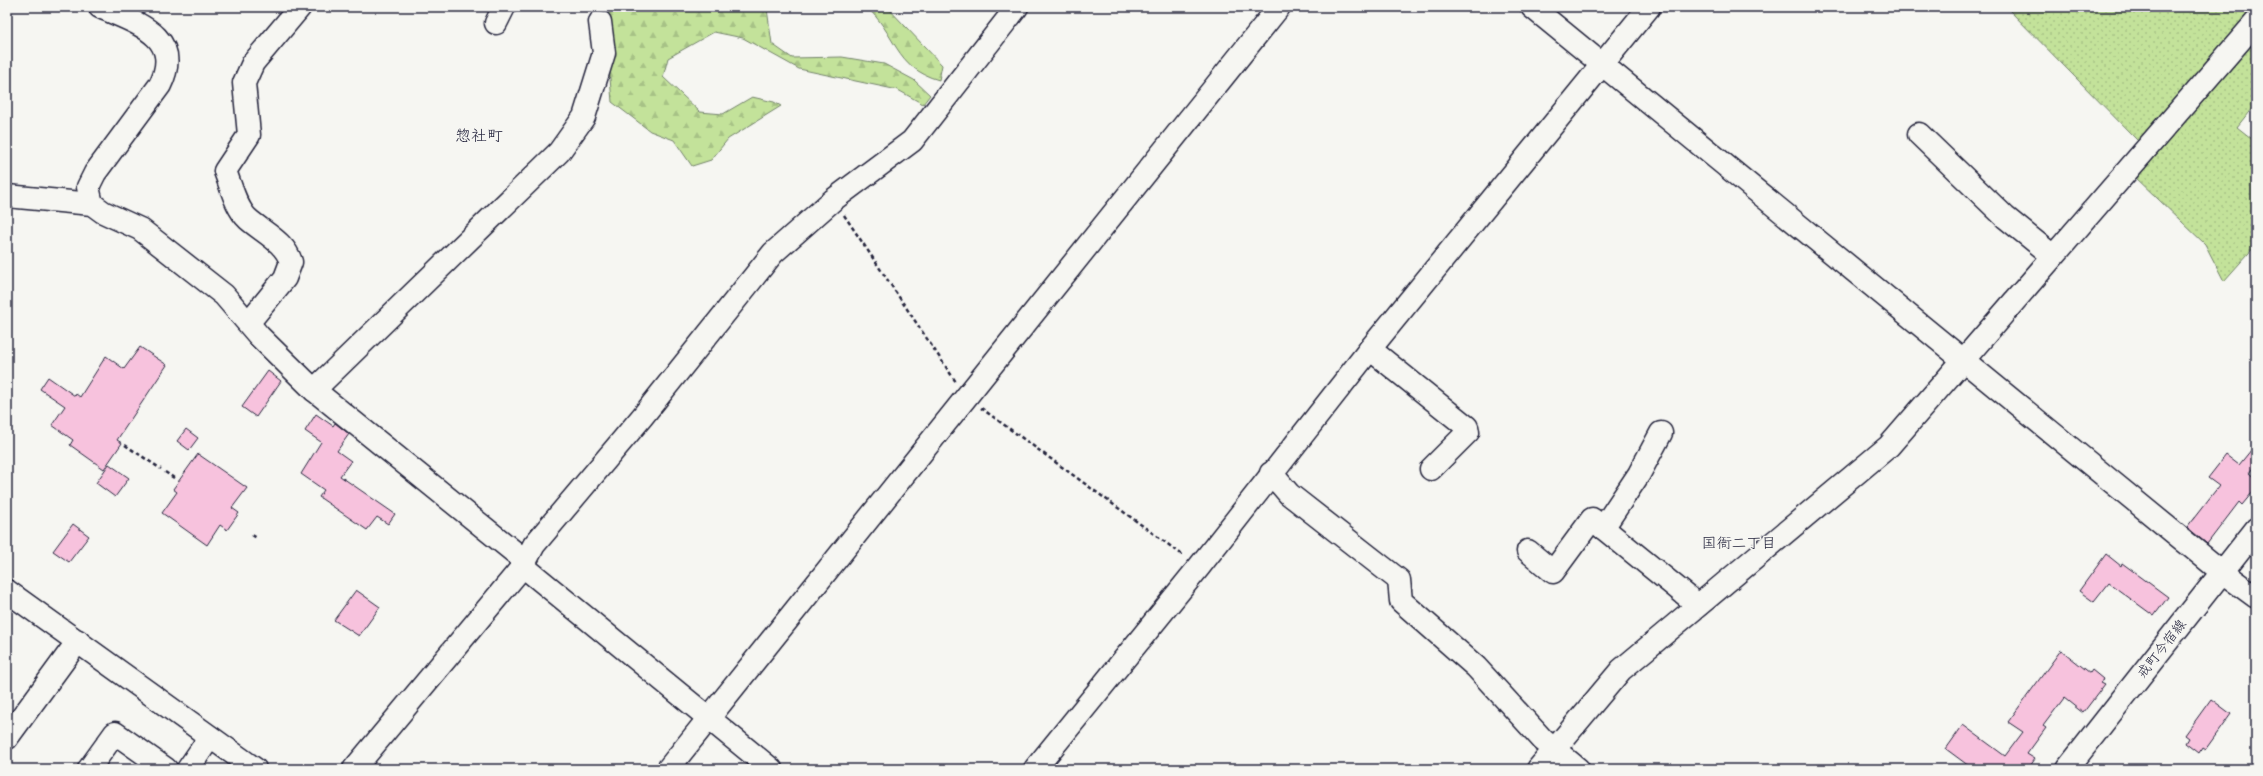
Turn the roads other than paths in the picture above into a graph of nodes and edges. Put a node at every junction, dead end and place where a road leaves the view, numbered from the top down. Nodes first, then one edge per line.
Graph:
1 (100, 7) edge
2 (300, 7) edge
3 (1017, 7) edge
4 (1279, 7) edge
5 (1532, 7) edge
6 (1649, 7) edge
7 (280, 17) edge
8 (600, 22) dead end
9 (2256, 22) edge
10 (1604, 65) junction
11 (1919, 134) dead end
12 (7, 196) edge
13 (92, 204) junction
14 (2053, 256) junction
15 (249, 322) junction
16 (1370, 349) junction
17 (1964, 360) junction
18 (314, 390) junction
19 (1661, 433) dead end
20 (1431, 469) dead end
21 (1271, 473) junction
22 (1603, 528) junction
23 (2256, 529) edge
24 (1528, 551) dead end
25 (523, 566) junction
26 (2222, 572) junction
27 (7, 591) edge
28 (2256, 597) edge
29 (1698, 606) junction
30 (78, 641) junction
31 (710, 719) junction
32 (210, 737) junction
33 (7, 738) edge
34 (1554, 749) junction
35 (90, 769) edge
36 (166, 769) edge
37 (188, 769) edge
38 (255, 769) edge
39 (354, 769) edge
40 (668, 769) edge
41 (771, 769) edge
42 (1035, 769) edge
43 (1538, 769) edge
44 (1578, 769) edge
45 (2067, 769) edge

1 - 13 street
2 - 7 street
3 - 25 street
4 - 31 street
5 - 10 street
6 - 10 street
7 - 15 street
8 - 18 street
9 - 14 street
10 - 16 street
10 - 17 street
11 - 14 street
12 - 13 street
13 - 15 street
14 - 17 street
15 - 18 street
16 - 20 street
16 - 21 street
17 - 26 street
17 - 29 street
18 - 25 street
19 - 22 street
21 - 34 street
21 - 42 street
22 - 24 street
22 - 29 street
23 - 26 street, 戒町今宿線
25 - 31 street
25 - 39 street
26 - 28 street
26 - 45 street, 戒町今宿線
27 - 30 street
29 - 34 street
30 - 32 street
30 - 33 street
31 - 40 street
31 - 41 street
32 - 37 street
32 - 38 street
34 - 43 street
34 - 44 street
35 - 36 street

